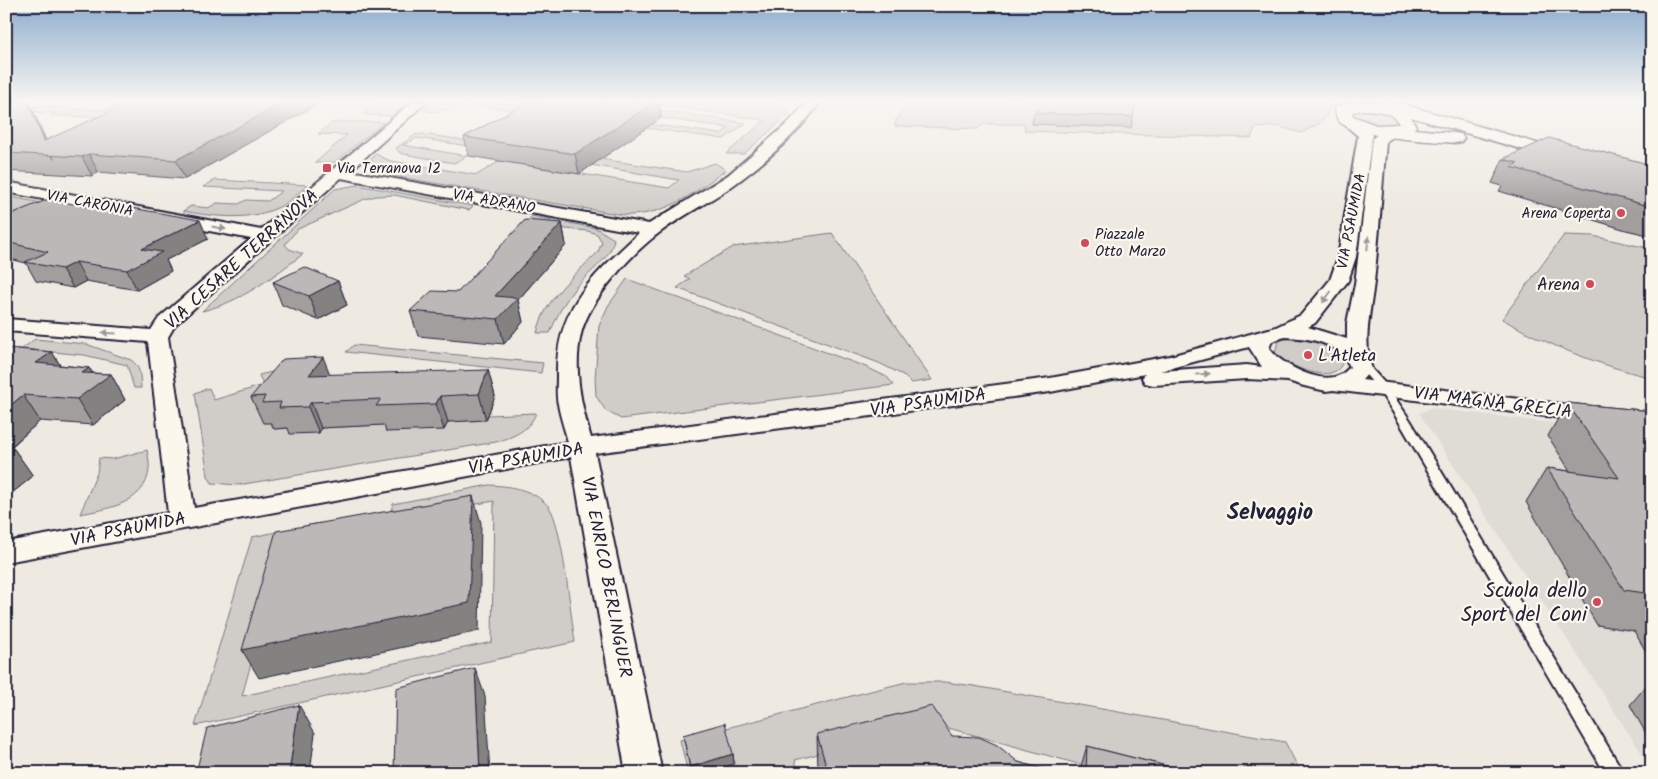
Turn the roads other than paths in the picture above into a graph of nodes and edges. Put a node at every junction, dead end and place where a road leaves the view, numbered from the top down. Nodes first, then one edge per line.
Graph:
1 (378, 138) edge
2 (779, 138) edge
3 (1365, 138) edge
4 (1379, 138) edge
5 (1467, 138) edge
6 (1485, 138) edge
7 (337, 173) junction
8 (6, 187) edge
9 (68, 199) junction
10 (41, 211) edge
11 (652, 230) junction
12 (263, 236) junction
13 (6, 325) edge
14 (1275, 333) junction
15 (158, 337) junction
16 (1359, 361) junction
17 (1288, 375) junction
18 (1334, 383) junction
19 (1050, 385) junction
20 (1383, 388) junction
21 (1652, 422) edge
22 (582, 447) junction
23 (182, 519) junction
24 (6, 552) edge
25 (644, 773) edge
26 (1615, 773) edge

1 - 7 street, VIA CESARE TERRANOVA
2 - 11 street, VIA ENRICO BERLINGUER
3 -> 14 street, VIA PSAUMIDA
16 -> 4 street, VIA PSAUMIDA
5 - 6 main road
7 - 11 street, VIA ADRANO
7 - 12 street, VIA CESARE TERRANOVA
8 - 9 street, VIA CARONIA
9 - 10 street
9 -> 12 street, VIA CARONIA
11 - 22 street, VIA ENRICO BERLINGUER
12 - 15 street, VIA CESARE TERRANOVA
15 -> 13 street
14 - 16 street
14 - 17 street
14 - 19 street
15 - 23 street, VIA CESARE TERRANOVA
16 - 18 street
16 - 20 lane
17 - 18 street, VIA MAGNA GRECIA
19 -> 17 street
18 - 20 street, VIA MAGNA GRECIA
19 - 22 street, VIA PSAUMIDA
20 - 21 street, VIA MAGNA GRECIA
20 - 26 lane
22 - 23 street, VIA PSAUMIDA
22 - 25 street, VIA ENRICO BERLINGUER
23 - 24 street, VIA PSAUMIDA

